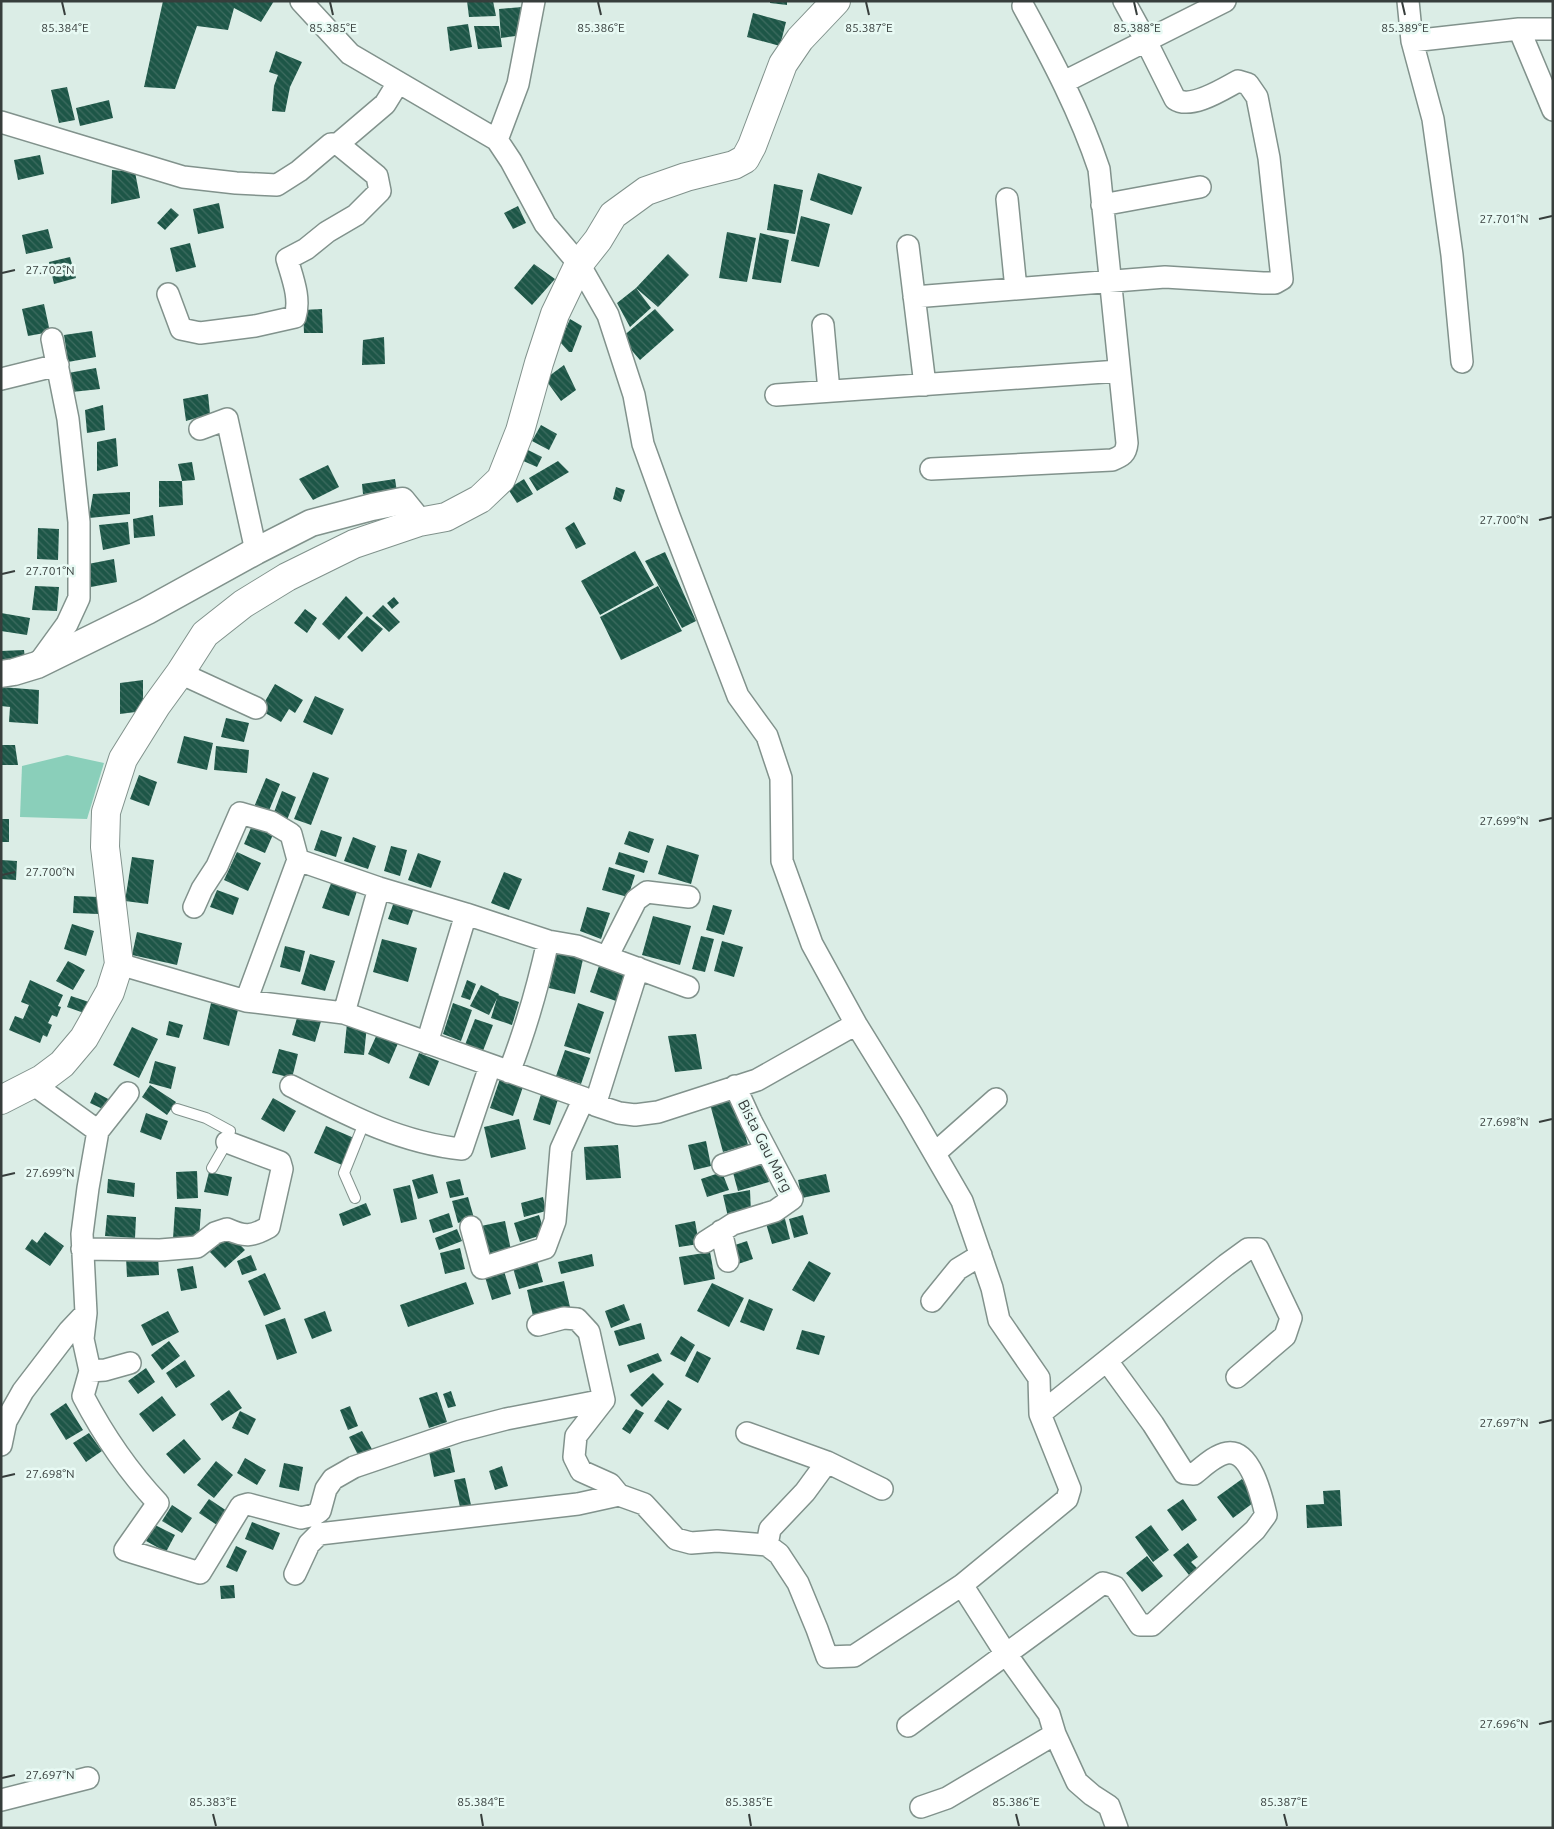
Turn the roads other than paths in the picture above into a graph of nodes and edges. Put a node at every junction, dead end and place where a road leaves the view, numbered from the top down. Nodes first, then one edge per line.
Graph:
1 (301, 1) edge
2 (836, 1) edge
3 (1124, 1) edge
4 (1224, 1) edge
5 (1408, 1) edge
6 (533, 2) edge
7 (1023, 6) dead end
8 (1519, 29) junction
9 (1553, 29) edge
10 (1146, 41) junction
11 (1412, 41) junction
12 (1064, 82) junction
13 (398, 83) junction
14 (1553, 110) edge
15 (1, 122) edge
16 (497, 140) junction
17 (338, 144) junction
18 (1200, 187) dead end
19 (1007, 199) dead end
20 (1102, 205) junction
21 (908, 246) dead end
22 (579, 264) junction
23 (1111, 282) junction
24 (1016, 289) junction
25 (168, 294) dead end
26 (914, 297) junction
27 (823, 325) dead end
28 (52, 339) dead end
29 (1462, 362) dead end
30 (58, 365) junction
31 (1119, 371) junction
32 (1, 379) edge
33 (925, 385) junction
34 (828, 391) junction
35 (776, 395) dead end
36 (200, 429) dead end
37 (931, 469) dead end
38 (419, 522) junction
39 (256, 551) junction
40 (37, 665) junction
41 (180, 673) junction
42 (1, 674) edge
43 (256, 708) dead end
44 (298, 860) junction
45 (379, 888) junction
46 (689, 897) dead end
47 (194, 908) dead end
48 (466, 914) junction
49 (548, 942) junction
50 (606, 957) junction
51 (118, 964) junction
52 (638, 968) junction
53 (688, 987) dead end
54 (246, 1001) junction
55 (344, 1013) junction
56 (856, 1024) junction
57 (427, 1043) junction
58 (500, 1069) junction
59 (33, 1084) junction
60 (291, 1086) dead end
61 (735, 1086) junction
62 (128, 1092) dead end
63 (996, 1099) dead end
64 (1, 1100) edge
65 (589, 1102) junction
66 (177, 1109) dead end
67 (364, 1123) junction
68 (98, 1131) junction
69 (227, 1142) junction
70 (766, 1151) junction
71 (934, 1153) junction
72 (723, 1165) dead end
73 (212, 1168) dead end
74 (355, 1198) dead end
75 (471, 1227) dead end
76 (82, 1249) junction
77 (981, 1255) junction
78 (728, 1261) dead end
79 (932, 1301) dead end
80 (86, 1313) junction
81 (538, 1325) dead end
82 (1107, 1361) junction
83 (130, 1363) dead end
84 (90, 1371) junction
85 (1237, 1377) dead end
86 (604, 1400) junction
87 (1040, 1414) junction
88 (747, 1433) dead end
89 (1, 1445) edge
90 (827, 1462) junction
91 (882, 1489) dead end
92 (619, 1495) junction
93 (316, 1525) junction
94 (768, 1545) junction
95 (295, 1574) dead end
96 (962, 1585) junction
97 (1006, 1654) junction
98 (908, 1726) dead end
99 (1055, 1734) junction
100 (88, 1778) dead end
101 (1, 1800) edge
102 (921, 1807) dead end
103 (1118, 1828) edge

1 - 13 street
2 - 22 main road
3 - 10 street
4 - 10 street
5 - 11 street
6 - 16 street
7 - 12 street
8 - 9 street
8 - 11 street
8 - 14 street
10 - 12 street
10 - 23 street
11 - 29 street
12 - 20 street
13 - 16 street
13 - 17 street
15 - 17 street
16 - 22 street
17 - 25 street
18 - 20 street
19 - 24 street
20 - 23 street
21 - 26 street
22 - 38 main road
22 - 56 street
23 - 24 street
23 - 31 street
24 - 26 street
26 - 33 street
27 - 34 street
28 - 30 street
30 - 32 street
30 - 40 street
31 - 33 street
31 - 37 street
33 - 34 street
34 - 35 street
36 - 39 street
38 - 39 street
38 - 41 main road
39 - 40 street
40 - 42 street
41 - 43 street
41 - 51 main road
44 - 45 street
44 - 47 street
44 - 54 street
45 - 48 street
45 - 55 street
46 - 50 street
48 - 49 street
48 - 57 street
49 - 50 street
49 - 58 street
50 - 52 street
51 - 54 street
51 - 59 main road
52 - 53 street
52 - 65 street
54 - 55 street
55 - 57 street
56 - 61 street
56 - 71 street
57 - 58 street
58 - 65 street
58 - 67 street
59 - 64 main road
59 - 68 street
60 - 67 street
61 - 65 street
61 - 70 street, Bista Gau Marg
62 - 68 street
63 - 71 street
65 - 75 street
66 - 69 lane
67 - 74 lane
68 - 76 street
69 - 73 lane
69 - 76 street
70 - 72 street
70 - 78 street, Bista Gau Marg
71 - 77 street
76 - 80 street
77 - 79 street
77 - 87 street
80 - 84 street
80 - 89 street
81 - 86 street
82 - 85 street
82 - 87 street
82 - 97 street
83 - 84 street
84 - 93 street
86 - 92 street
86 - 93 street
87 - 96 street
88 - 90 street
90 - 91 street
90 - 94 street
92 - 93 street
92 - 94 street
93 - 95 street
94 - 96 street
96 - 97 street
97 - 98 street
97 - 99 street
99 - 102 street
99 - 103 street
100 - 101 street

